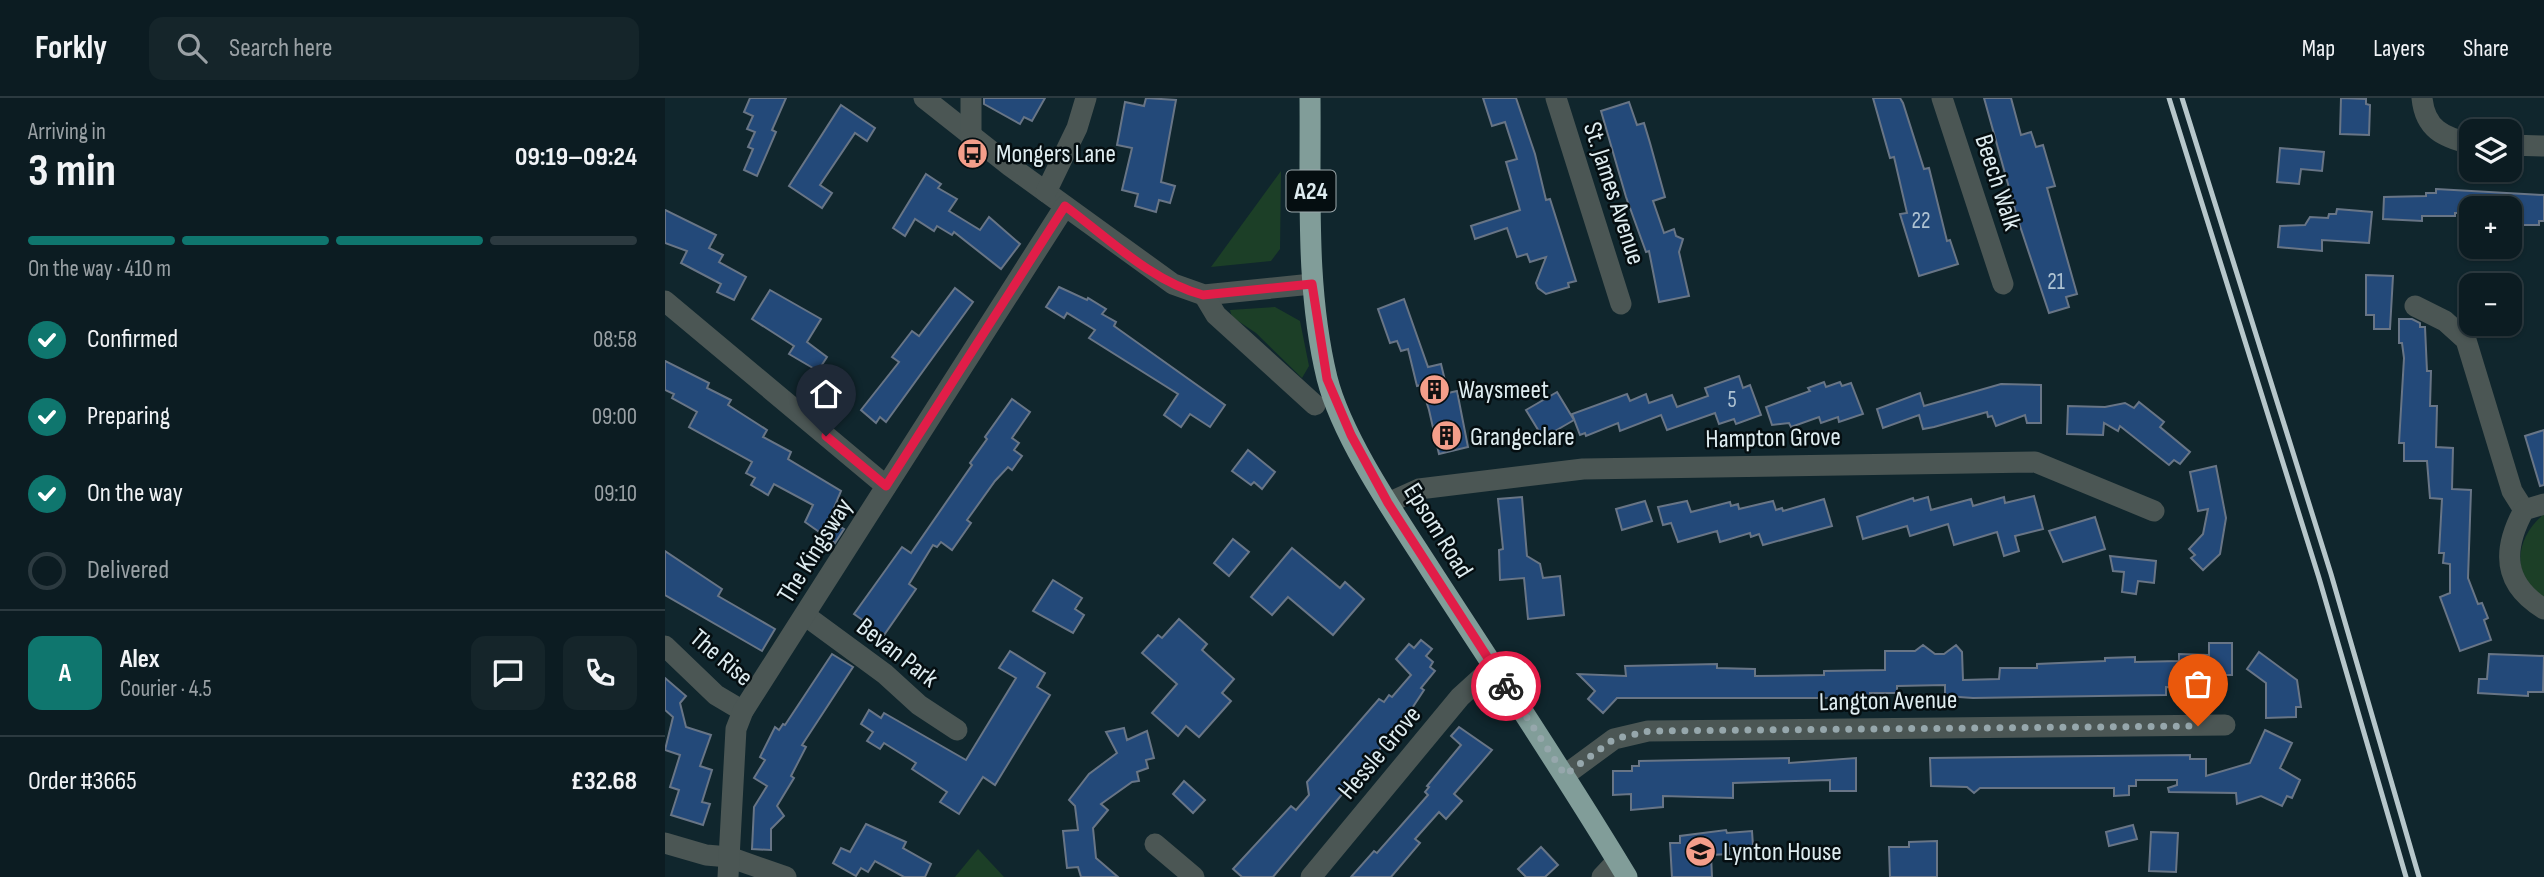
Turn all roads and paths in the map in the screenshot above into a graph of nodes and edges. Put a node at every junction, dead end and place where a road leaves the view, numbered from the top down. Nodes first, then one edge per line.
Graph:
1 (924, 98) edge
2 (971, 98) edge
3 (1086, 98) edge
4 (1310, 98) edge
5 (1556, 98) edge
6 (1942, 98) edge
7 (2422, 98) edge
8 (971, 136) junction
9 (2459, 141) edge
10 (2522, 145) edge
11 (2544, 146) edge
12 (1046, 192) junction
13 (1065, 206) junction
14 (1312, 284) junction
15 (2003, 284) dead end
16 (1203, 295) junction
17 (665, 301) edge
18 (1622, 304) dead end
19 (2415, 306) dead end
20 (1315, 405) dead end
21 (886, 486) junction
22 (1388, 503) junction
23 (2534, 507) edge
24 (2154, 511) dead end
25 (2544, 609) edge
26 (806, 616) junction
27 (665, 646) edge
28 (1493, 667) junction
29 (743, 711) junction
30 (2225, 726) dead end
31 (957, 730) dead end
32 (1565, 775) junction
33 (665, 843) edge
34 (1155, 844) dead end
35 (729, 867) edge
36 (1622, 869) edge
37 (786, 877) edge
38 (1195, 877) edge
39 (1311, 877) edge
40 (1602, 877) edge

1 - 8 street
2 - 8 street
3 - 12 street
4 - 14 highway, A24
5 - 18 street, St. James Avenue
6 - 15 street, Beech Walk
7 - 9 street
8 - 12 street
10 - 11 street
12 - 13 street
13 - 16 street
13 - 21 street, The Kingsway
14 - 16 street
14 - 22 highway, Epsom Road / A24
16 - 20 street
17 - 21 street
19 - 23 street
21 - 26 street, The Kingsway
22 - 24 street, Hampton Grove
22 - 28 highway, Epsom Road / A24
23 - 25 street
26 - 29 street, The Kingsway
26 - 31 street, Bevan Park
27 - 29 street, The Rise
28 - 32 highway, Epsom Road / A24
28 - 39 street, Hessle Grove
29 - 35 street, The Kingsway
30 - 32 street, Langton Avenue
32 - 36 highway, Epsom Road / A24
33 - 35 street
34 - 38 street
35 - 37 street
36 - 40 street

